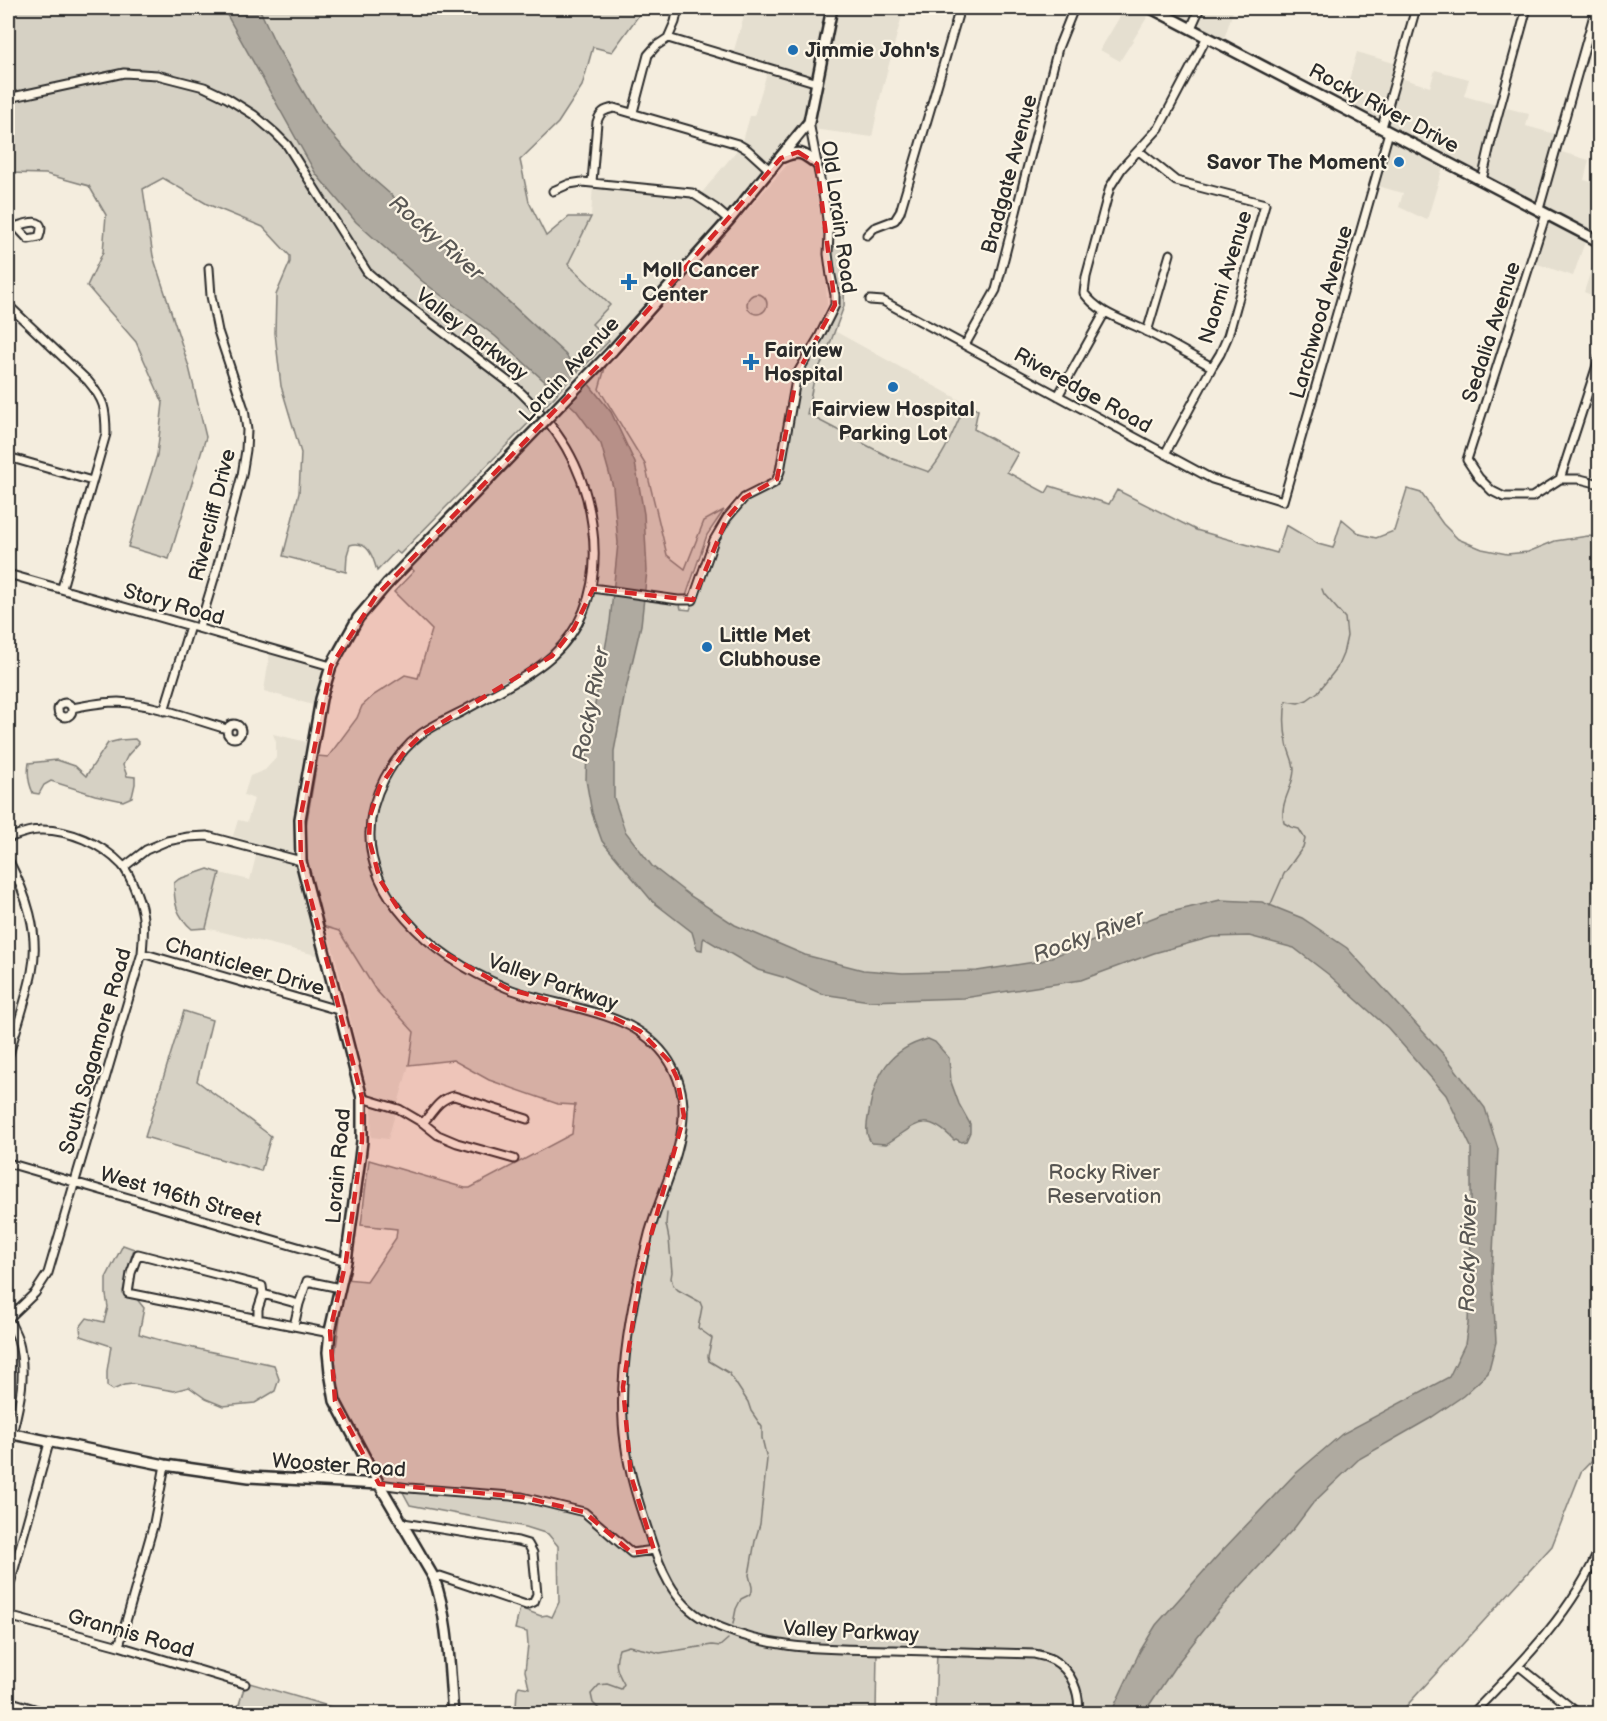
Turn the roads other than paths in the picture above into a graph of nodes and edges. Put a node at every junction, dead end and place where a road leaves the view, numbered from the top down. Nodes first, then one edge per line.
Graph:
1 (678, 8) edge
2 (832, 8) edge
3 (960, 8) edge
4 (1074, 8) edge
5 (1151, 8) edge
6 (1200, 8) edge
7 (1416, 8) edge
8 (1527, 8) edge
9 (1596, 8) edge
10 (1191, 28) junction
11 (1207, 37) junction
12 (668, 38) junction
13 (818, 83) junction
14 (8, 98) edge
15 (633, 112) junction
16 (809, 122) junction
17 (1385, 130) junction
18 (1139, 151) junction
19 (781, 158) junction
20 (817, 164) junction
21 (771, 171) junction
22 (1482, 180) junction
23 (592, 182) junction
24 (553, 191) dead end
25 (1542, 212) junction
26 (729, 220) junction
27 (16, 227) dead end
28 (8, 229) edge
29 (867, 235) dead end
30 (1599, 242) edge
31 (1170, 254) dead end
32 (209, 268) dead end
33 (870, 300) dead end
34 (9, 310) edge
35 (1105, 312) junction
36 (1147, 332) junction
37 (965, 345) junction
38 (1599, 356) edge
39 (1212, 367) junction
40 (1058, 396) junction
41 (1165, 454) junction
42 (8, 457) edge
43 (1560, 479) junction
44 (92, 481) junction
45 (1599, 484) edge
46 (1284, 501) joint
47 (8, 574) edge
48 (387, 584) joint
49 (62, 588) junction
50 (592, 588) junction
51 (190, 626) junction
52 (199, 628) junction
53 (331, 666) junction
54 (72, 708) dead end
55 (164, 711) junction
56 (227, 729) dead end
57 (8, 838) edge
58 (8, 859) edge
59 (301, 861) junction
60 (124, 867) junction
61 (142, 953) junction
62 (1599, 972) edge
63 (1599, 1002) edge
64 (338, 1010) junction
65 (8, 1058) edge
66 (362, 1098) junction
67 (526, 1119) dead end
68 (423, 1123) junction
69 (514, 1159) dead end
70 (8, 1163) edge
71 (75, 1183) junction
72 (346, 1261) junction
73 (340, 1288) junction
74 (263, 1294) junction
75 (299, 1304) junction
76 (8, 1318) edge
77 (258, 1319) junction
78 (294, 1326) junction
79 (330, 1334) junction
80 (10, 1433) edge
81 (49, 1443) junction
82 (165, 1465) junction
83 (379, 1484) junction
84 (403, 1523) junction
85 (1599, 1547) edge
86 (654, 1550) junction
87 (434, 1578) junction
88 (8, 1591) edge
89 (8, 1616) edge
90 (119, 1646) junction
91 (1519, 1666) junction
92 (245, 1684) dead end
93 (8, 1701) edge
94 (51, 1713) edge
95 (453, 1713) edge
96 (1078, 1713) edge
97 (1472, 1713) edge
98 (1579, 1713) edge

1 - 12 street
2 - 13 main road, Lorain Avenue
3 - 29 street
4 - 37 street, Bradgate Avenue
5 - 10 main road, Rocky River Drive
6 - 10 street
7 - 17 street, Larchwood Avenue
8 - 22 street
9 - 25 street, Sedalia Avenue
10 - 11 main road, Rocky River Drive
11 - 17 main road, Rocky River Drive
11 - 18 street
12 - 13 street
12 - 15 street
13 - 16 main road, Lorain Avenue
14 - 50 street, Valley Parkway
15 - 21 street
15 - 23 street
16 - 19 main road, Lorain Avenue
16 - 20 street, Old Lorain Road
17 - 22 main road, Rocky River Drive
17 - 46 street, Larchwood Avenue
18 - 35 street
18 - 39 street, Naomi Avenue
19 - 20 main road
19 - 21 main road, Lorain Avenue
20 - 50 street, Old Lorain Road
21 - 26 main road, Lorain Avenue
22 - 25 main road, Rocky River Drive
23 - 24 street
23 - 26 street
25 - 30 main road, Rocky River Drive
25 - 43 street, Sedalia Avenue
26 - 48 main road, Lorain Avenue, bridge
27 - 28 street
31 - 36 street
32 - 52 street, Rivercliff Drive
33 - 37 street, Riveredge Road
34 - 44 street
35 - 36 street
35 - 40 street
36 - 39 street
37 - 40 street, Riveredge Road
38 - 43 street
39 - 41 street, Naomi Avenue
40 - 41 street, Riveredge Road
41 - 46 street, Riveredge Road
42 - 44 street
43 - 45 street
44 - 49 street
47 - 49 street, Story Road
48 - 53 main road, Lorain Road
49 - 51 street, Story Road
50 - 86 street, Valley Parkway
51 - 52 street, Story Road
51 - 55 street
52 - 53 street, Story Road
53 - 59 main road, Lorain Road
54 - 55 street
55 - 56 street
57 - 60 street, South Sagamore Road
58 - 65 street
59 - 60 street
59 - 64 main road, Lorain Road
60 - 61 street, South Sagamore Road
61 - 64 street, Chanticleer Drive
61 - 71 street, South Sagamore Road
62 - 63 street
64 - 66 main road, Lorain Road
66 - 68 street
66 - 72 main road, Lorain Road
67 - 68 street
68 - 69 street
70 - 71 street, West 196th Street
71 - 72 street, West 196th Street
71 - 76 street, South Sagamore Road
72 - 73 main road, Lorain Road
73 - 75 street
73 - 79 main road, Lorain Road
74 - 75 street
74 - 77 street
74 - 77 street
75 - 78 street
76 - 80 street
77 - 78 street
78 - 79 street
79 - 83 main road, Lorain Road
80 - 81 main road, Wooster Road
81 - 82 main road, Wooster Road
81 - 88 street
82 - 83 main road, Wooster Road
82 - 90 street
83 - 84 main road, Lorain Road
83 - 86 street, Wooster Road
84 - 87 main road, Lorain Road
84 - 87 street
85 - 91 street
86 - 96 street, Valley Parkway
87 - 95 main road, Lorain Road
89 - 90 street, Grannis Road
90 - 92 street, Grannis Road
91 - 97 street
91 - 98 street
93 - 94 street

